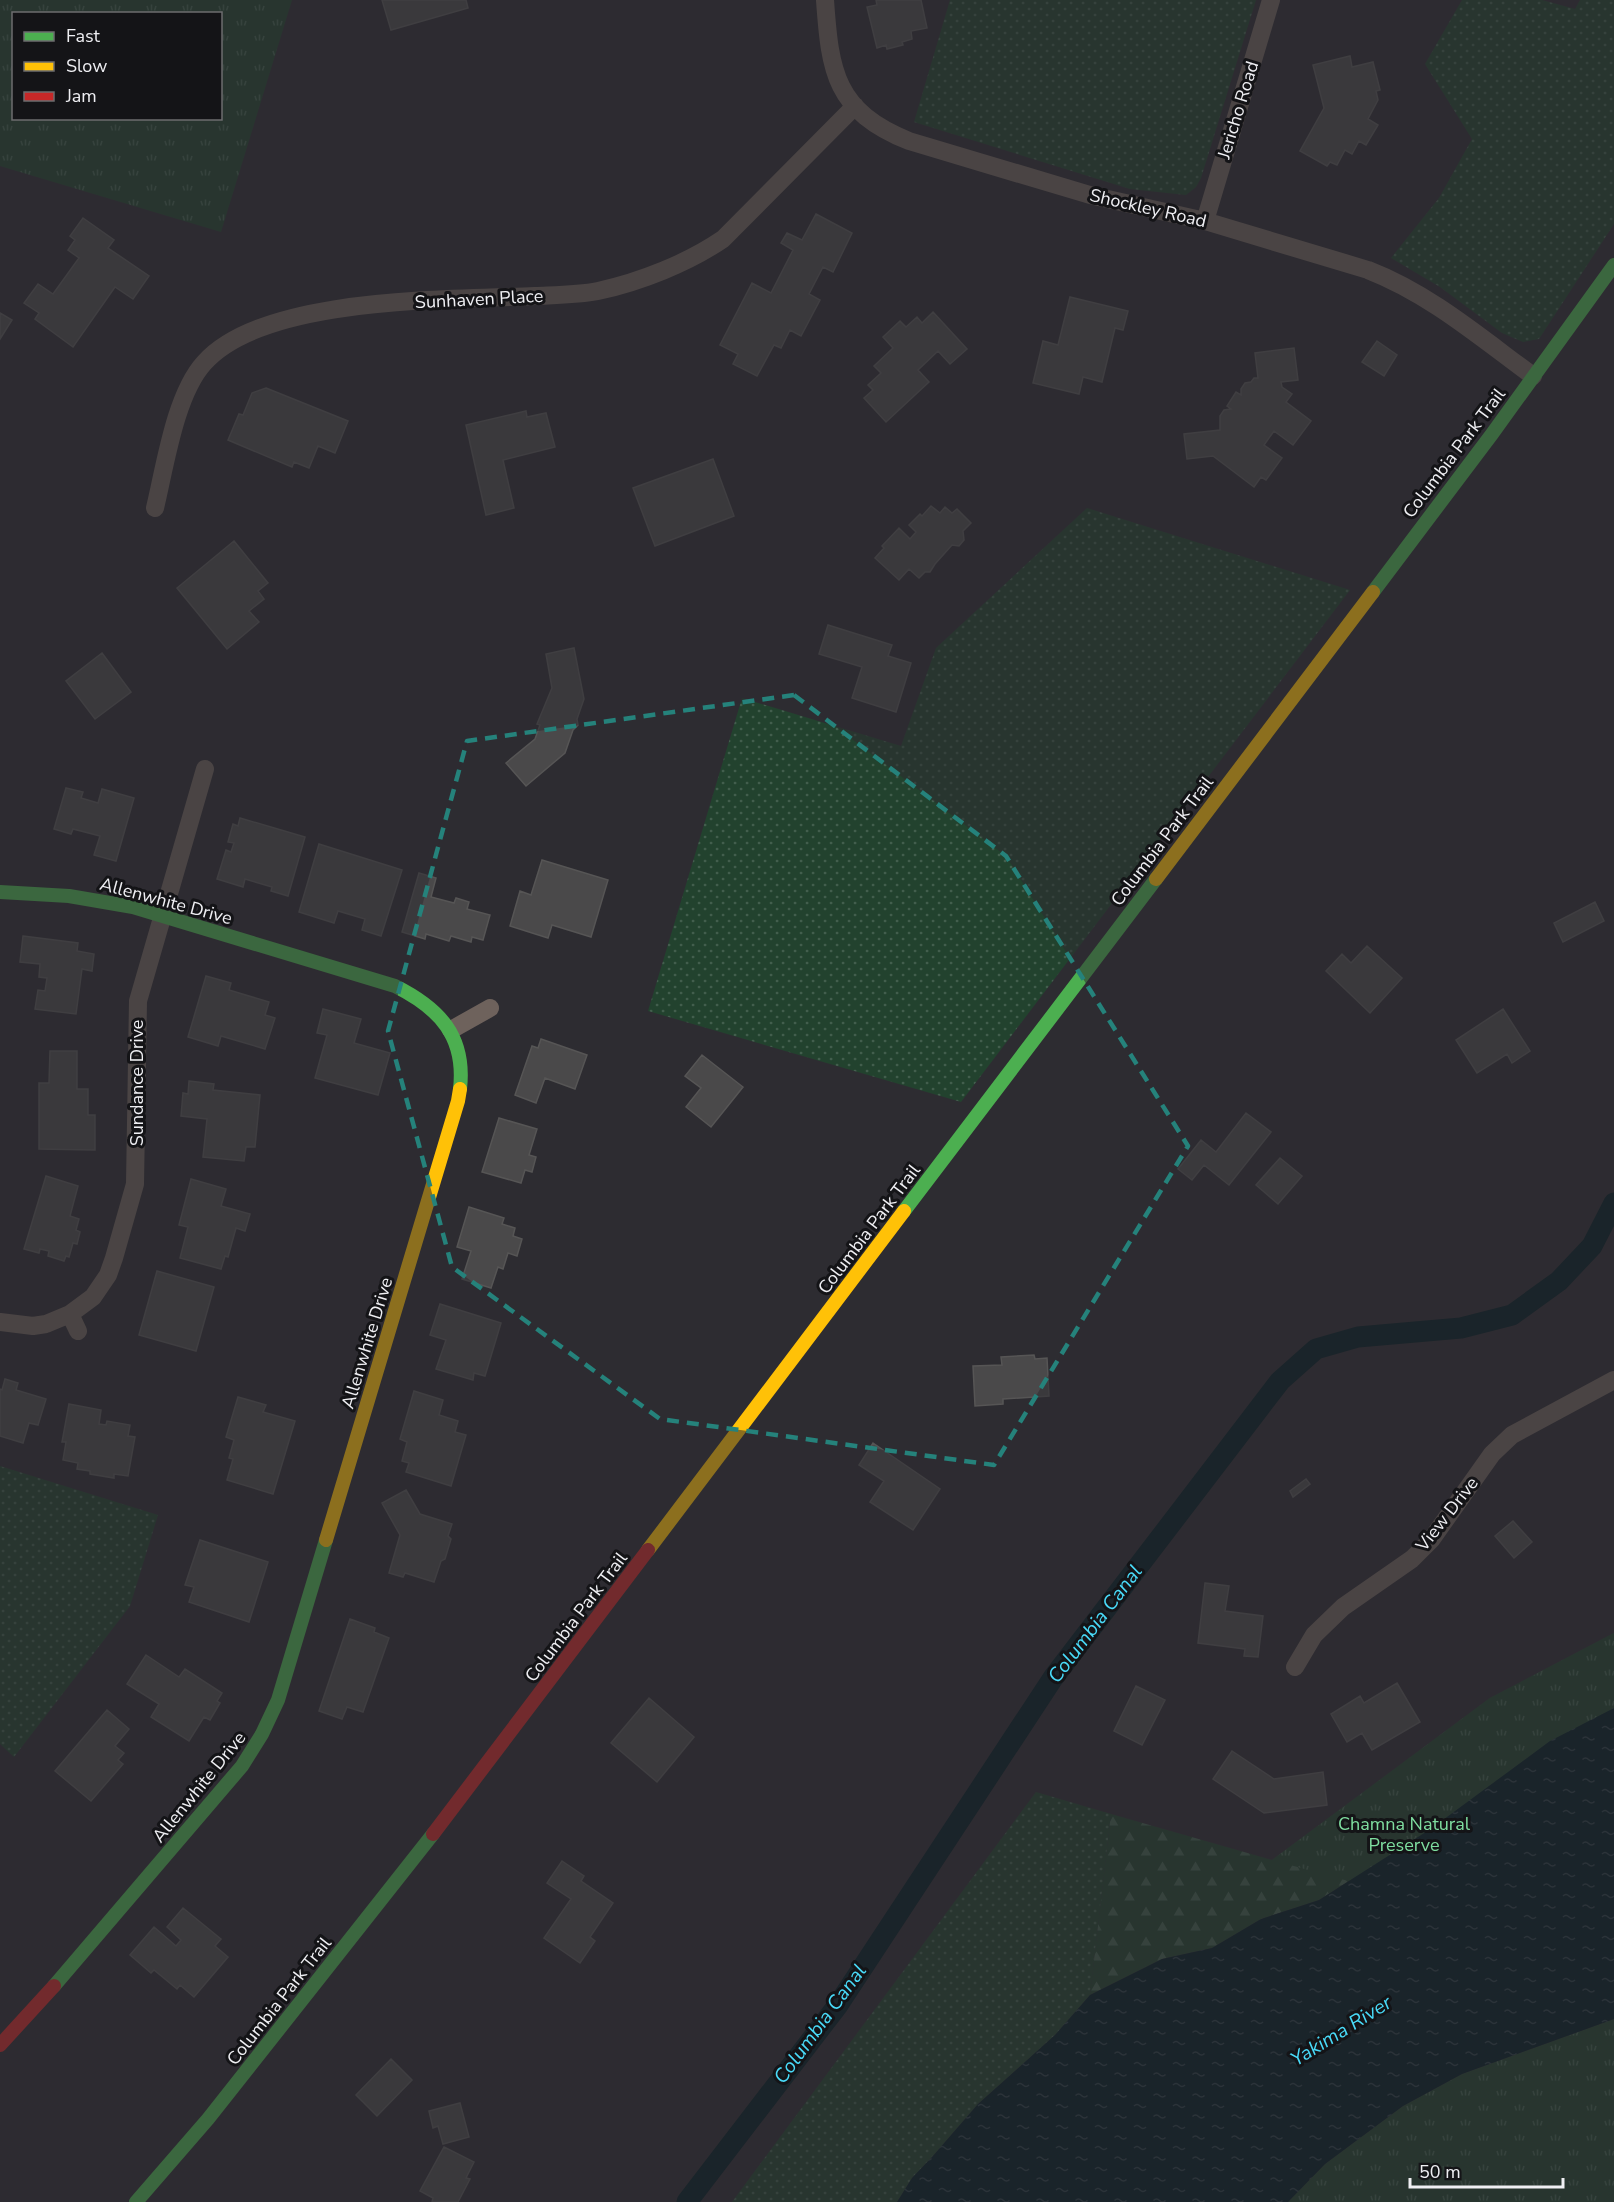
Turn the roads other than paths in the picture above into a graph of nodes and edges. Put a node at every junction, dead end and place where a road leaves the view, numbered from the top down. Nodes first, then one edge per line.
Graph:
1 (825, 0) edge
2 (1271, 0) edge
3 (855, 106) junction
4 (1205, 221) junction
5 (1614, 265) edge
6 (1533, 376) junction
7 (155, 508) dead end
8 (206, 769) dead end
9 (0, 892) edge
10 (163, 916) junction
11 (490, 1008) dead end
12 (451, 1030) junction
13 (70, 1314) junction
14 (0, 1322) edge
15 (78, 1331) dead end
16 (1614, 1380) edge
17 (1295, 1667) dead end
18 (0, 2045) edge
19 (136, 2202) edge

1 - 3 street, Shockley Road
2 - 4 street, Jericho Road
3 - 4 street, Shockley Road
3 - 7 street, Sunhaven Place
4 - 6 street, Shockley Road
5 - 6 main road, Columbia Park Trail
6 - 19 main road, Columbia Park Trail
8 - 10 street, Sundance Drive
9 - 10 main road, Allenwhite Drive
10 - 12 main road, Allenwhite Drive
10 - 13 street, Sundance Drive
11 - 12 street
12 - 18 main road, Allenwhite Drive
13 - 14 street, Sundance Drive
13 - 15 street
16 - 17 street, View Drive

